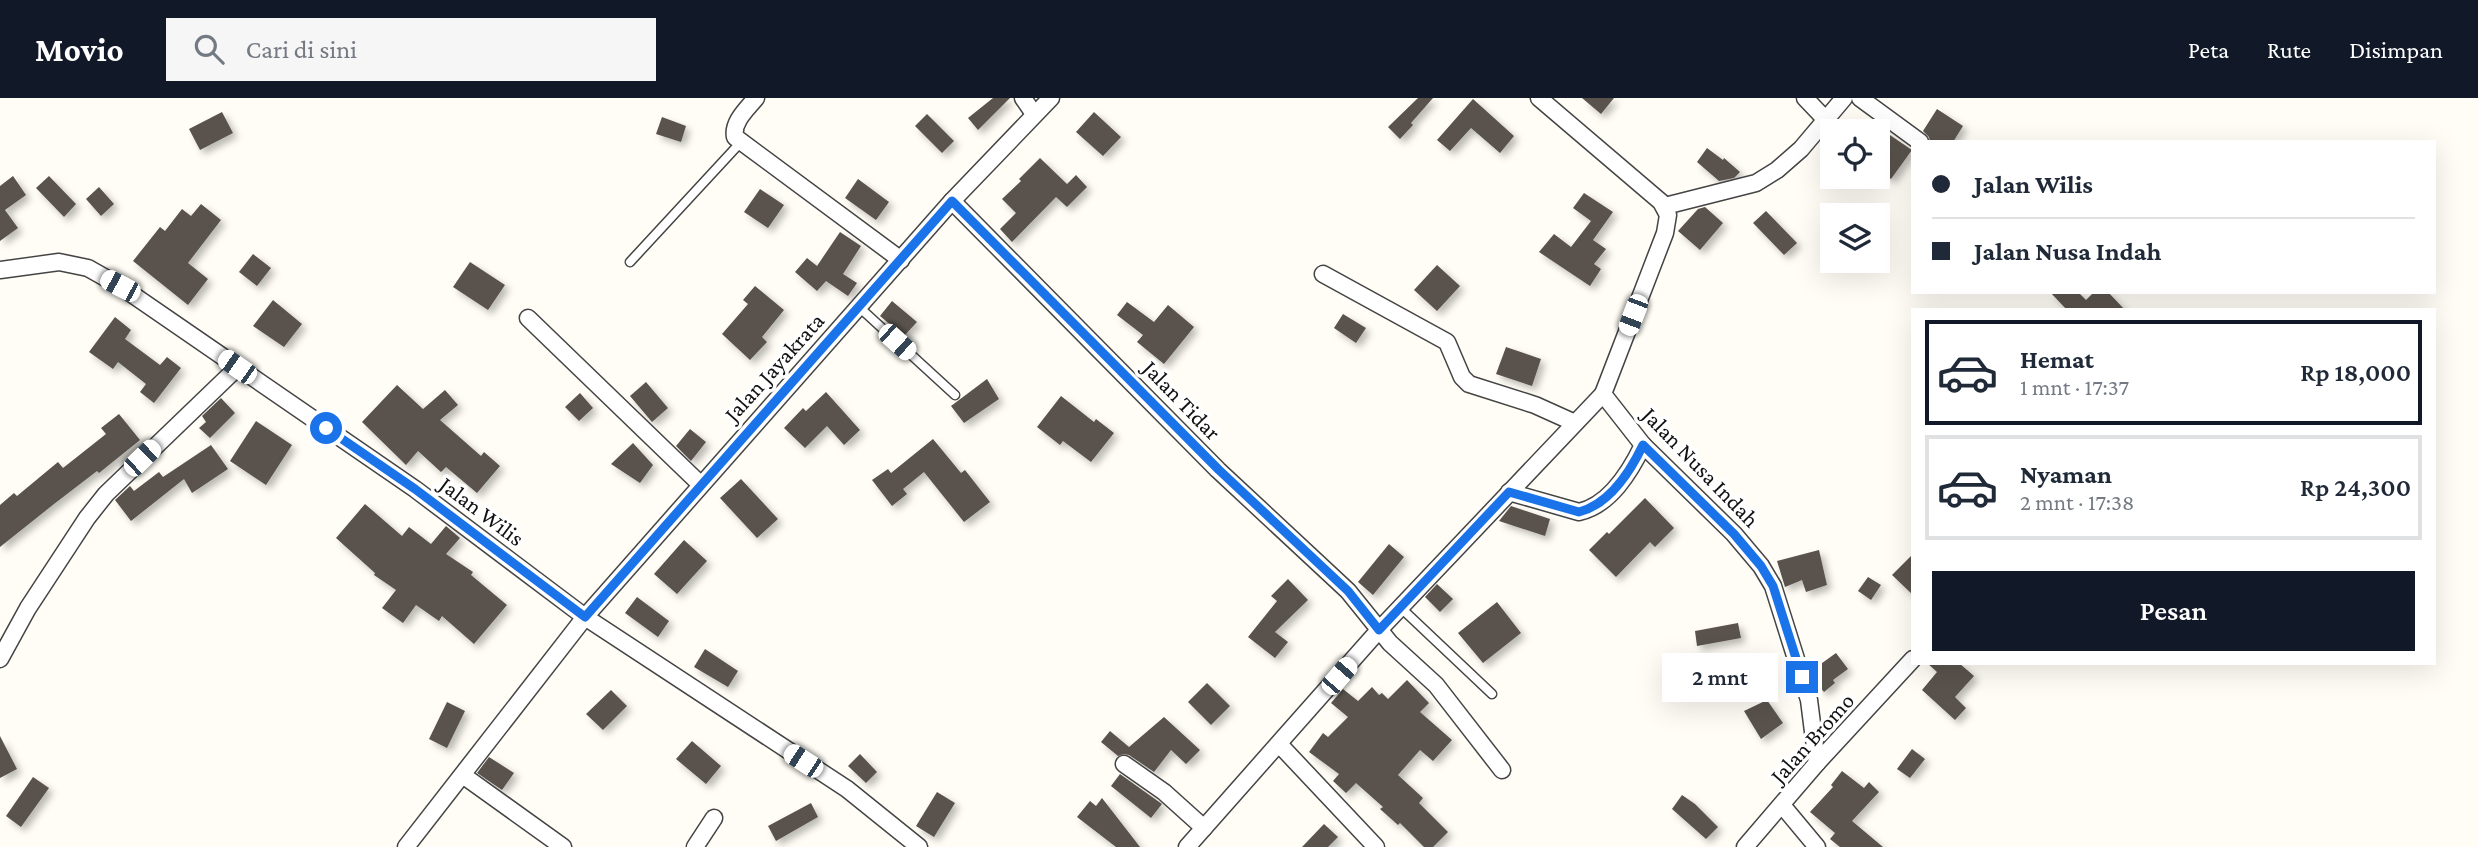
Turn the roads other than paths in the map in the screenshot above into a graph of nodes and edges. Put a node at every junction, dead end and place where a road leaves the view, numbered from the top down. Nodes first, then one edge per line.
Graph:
1 (756, 98) edge
2 (1023, 98) edge
3 (1051, 98) edge
4 (1539, 98) edge
5 (1805, 98) edge
6 (1844, 98) edge
7 (1860, 98) edge
8 (1034, 114) junction
9 (1825, 119) edge
10 (1827, 119) edge
11 (1820, 127) edge
12 (1917, 140) edge
13 (741, 142) junction
14 (952, 201) junction
15 (1665, 206) junction
16 (901, 260) junction
17 (630, 262) dead end
18 (0, 270) edge
19 (1323, 274) dead end
20 (859, 307) junction
21 (528, 318) dead end
22 (237, 367) junction
23 (1603, 394) junction
24 (955, 395) dead end
25 (1575, 423) junction
26 (1643, 445) junction
27 (701, 484) junction
28 (1509, 492) junction
29 (1401, 607) junction
30 (585, 617) junction
31 (1379, 630) junction
32 (0, 659) edge
33 (1911, 661) edge
34 (1492, 694) dead end
35 (1279, 744) junction
36 (1817, 762) junction
37 (1124, 764) dead end
38 (1502, 769) dead end
39 (464, 776) junction
40 (1782, 805) junction
41 (714, 818) dead end
42 (1205, 828) junction
43 (406, 847) edge
44 (564, 847) edge
45 (695, 847) edge
46 (919, 847) edge
47 (1187, 847) edge
48 (1376, 847) edge
49 (1745, 847) edge
50 (1817, 847) edge

1 - 13 street
2 - 8 street
3 - 8 street, Jalan Jayakrata
4 - 15 street
5 - 9 street
6 - 10 street
7 - 12 street
8 - 14 street, Jalan Jayakrata
11 - 15 street
13 - 16 street
13 - 17 lane
14 - 16 street, Jalan Jayakrata
14 - 31 street, Jalan Tidar
15 - 23 street
16 - 20 street, Jalan Jayakrata
18 - 22 street, Jalan Wilis
19 - 25 street
20 - 24 lane
20 - 27 street, Jalan Jayakrata
21 - 27 street
22 - 30 street, Jalan Wilis
22 - 32 street
23 - 25 street
23 - 26 street, Jalan Nusa Indah
25 - 28 street
26 - 28 street
26 - 36 street, Jalan Nusa Indah
27 - 30 street, Jalan Jayakrata
28 - 29 street
29 - 31 street
29 - 34 lane
30 - 39 street, Jalan Jayakrata
30 - 46 street, Jalan Wilis
31 - 35 street
31 - 38 street, Jalan Tidar
33 - 36 street, Jalan Bromo
35 - 42 street
35 - 48 street
36 - 40 street, Jalan Bromo
37 - 42 street
39 - 43 street
39 - 44 street
40 - 49 street, Jalan Bromo
40 - 50 street
41 - 45 street
42 - 47 street

